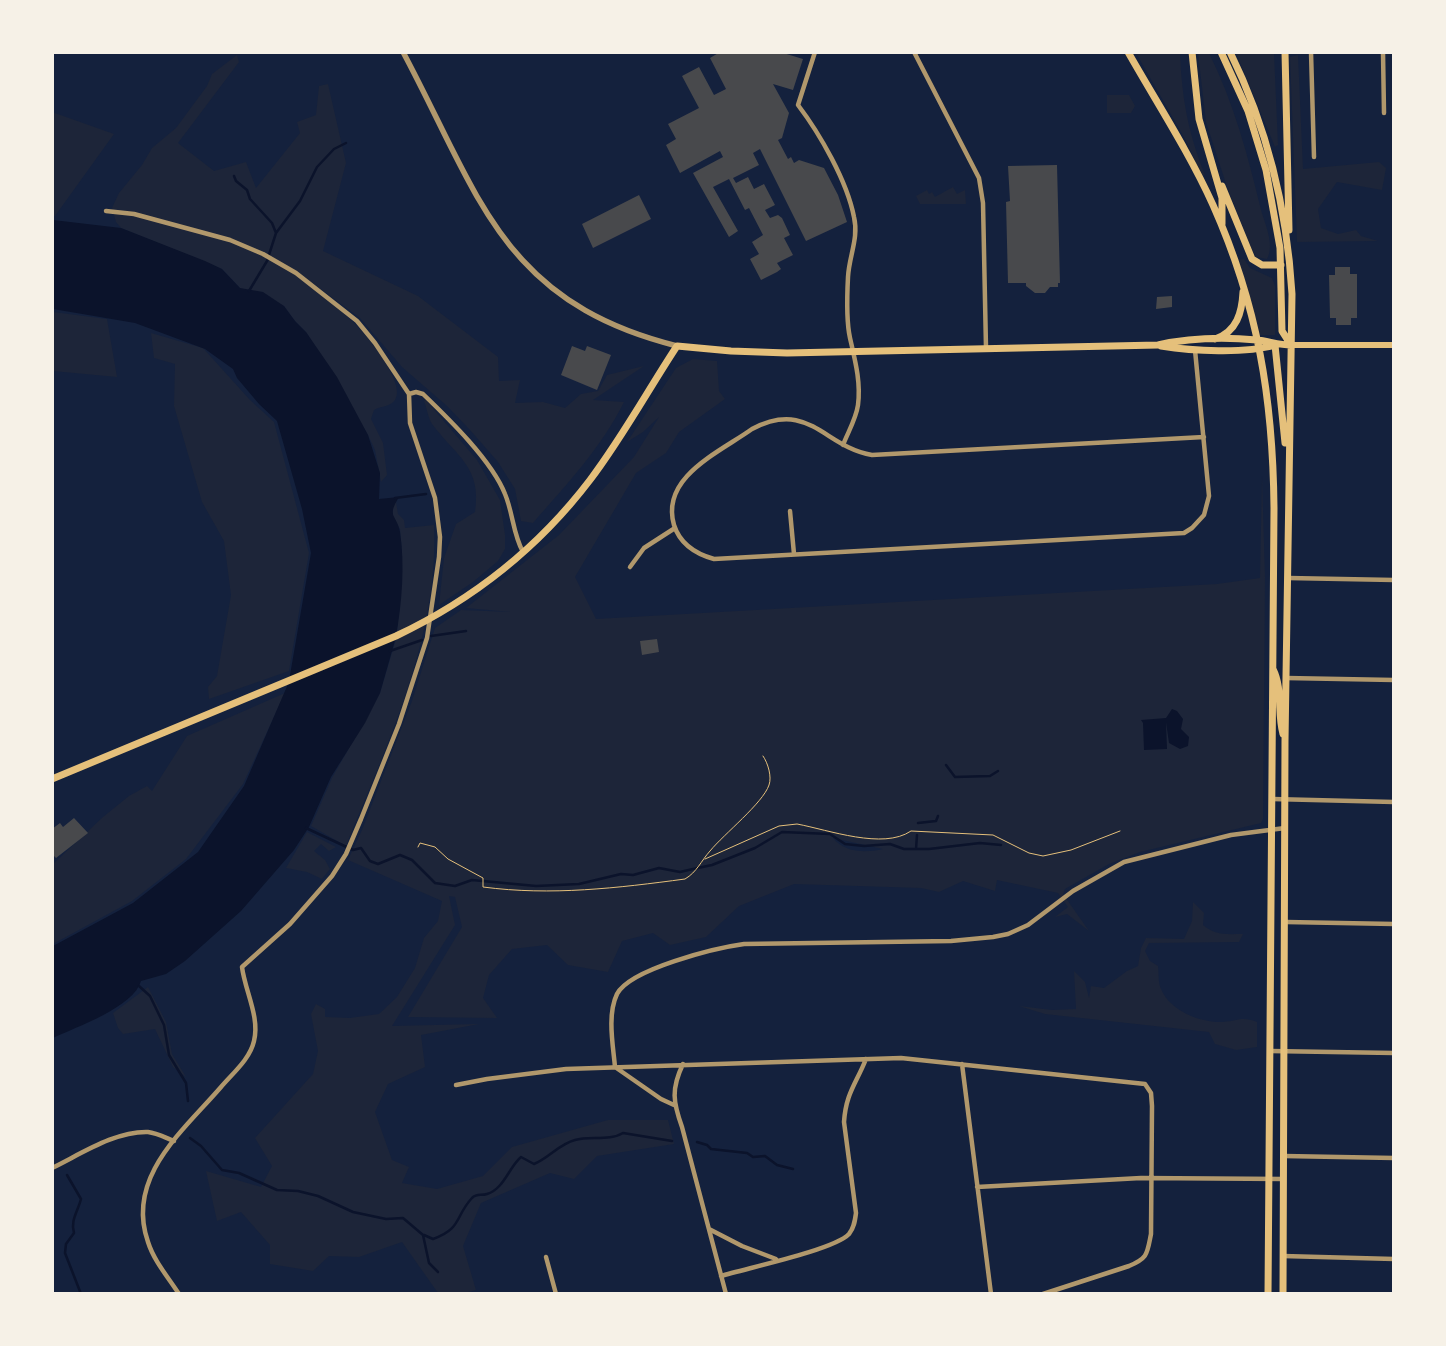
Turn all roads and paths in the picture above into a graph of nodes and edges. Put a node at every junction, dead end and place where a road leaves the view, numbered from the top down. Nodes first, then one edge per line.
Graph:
1 (403, 52) edge
2 (815, 52) edge
3 (914, 52) edge
4 (1128, 52) edge
5 (1192, 52) edge
6 (1221, 52) edge
7 (1230, 52) edge
8 (1285, 52) edge
9 (1311, 52) edge
10 (1383, 52) edge
11 (1384, 113) dead end
12 (1314, 157) dead end
13 (1209, 158) junction
14 (106, 211) dead end
15 (1222, 226) junction
16 (1281, 265) junction
17 (1291, 273) junction
18 (1244, 286) junction
19 (1210, 340) junction
20 (1258, 340) junction
21 (1394, 344) edge
22 (1158, 345) junction
23 (1275, 345) junction
24 (1292, 345) junction
25 (677, 346) junction
26 (986, 348) junction
27 (1260, 349) junction
28 (1195, 350) junction
29 (855, 351) junction
30 (409, 394) junction
31 (1204, 437) junction
32 (843, 445) junction
33 (1288, 473) junction
34 (790, 511) dead end
35 (675, 528) junction
36 (523, 553) junction
37 (794, 554) junction
38 (630, 567) dead end
39 (1288, 578) junction
40 (1394, 580) edge
41 (1272, 668) junction
42 (1286, 678) junction
43 (1394, 680) edge
44 (1286, 741) junction
45 (763, 756) dead end
46 (52, 779) edge
47 (1272, 799) junction
48 (1287, 800) junction
49 (1394, 802) edge
50 (1287, 828) junction
51 (1272, 829) junction
52 (1120, 831) dead end
53 (418, 847) dead end
54 (704, 860) junction
55 (1286, 922) junction
56 (1394, 924) edge
57 (1270, 1051) junction
58 (1285, 1051) junction
59 (1394, 1053) edge
60 (866, 1059) junction
61 (682, 1064) junction
62 (962, 1064) junction
63 (615, 1067) junction
64 (456, 1085) dead end
65 (674, 1105) junction
66 (174, 1141) junction
67 (1284, 1156) junction
68 (1394, 1158) edge
69 (52, 1168) edge
70 (1151, 1178) junction
71 (1269, 1179) junction
72 (1284, 1179) junction
73 (977, 1187) junction
74 (709, 1229) junction
75 (1283, 1256) junction
76 (546, 1257) dead end
77 (1394, 1259) edge
78 (777, 1260) junction
79 (721, 1276) junction
80 (179, 1294) edge
81 (556, 1294) edge
82 (726, 1294) edge
83 (991, 1294) edge
84 (1043, 1294) edge
85 (1268, 1294) edge
86 (1282, 1294) edge

1 - 25 street
2 - 29 street
3 - 26 street
4 - 15 main road
5 - 13 main road
6 - 16 main road
7 - 17 main road
8 - 17 main road
9 - 12 street
10 - 11 street
13 - 15 main road
13 - 16 main road
14 - 30 street
15 - 18 main road
16 - 24 main road
17 - 24 main road
18 - 19 main road
18 - 20 main road
19 - 20 main road
19 - 22 main road
20 - 23 main road
20 - 27 main road
21 - 24 main road
22 - 26 main road
22 - 28 main road
23 - 24 main road
23 - 27 main road
23 - 33 main road
24 - 33 main road
25 - 29 main road
25 - 36 main road
26 - 29 main road
27 - 28 main road
27 - 41 main road
28 - 31 street
29 - 32 street
30 - 36 street
30 - 66 street
31 - 32 street
31 - 37 street
32 - 35 street
33 - 39 main road
34 - 37 street
35 - 37 street
35 - 38 street
36 - 46 main road
39 - 40 street
39 - 42 main road
41 - 44 main road
41 - 47 main road
42 - 43 street
42 - 44 main road
44 - 48 main road
45 - 54 path
47 - 48 street
47 - 51 main road
48 - 49 street
48 - 50 main road
50 - 51 street
50 - 55 main road
51 - 57 main road
51 - 63 street
52 - 54 path
53 - 54 path
55 - 56 street
55 - 58 main road
57 - 58 street
57 - 71 main road
58 - 59 street
58 - 67 main road
60 - 61 street
60 - 62 street
60 - 78 street
61 - 63 street
61 - 65 street
62 - 70 street
62 - 73 street
63 - 64 street
63 - 65 street
65 - 74 street
66 - 69 street
66 - 80 street
67 - 68 street
67 - 72 main road
70 - 71 street
70 - 73 street
70 - 84 street
71 - 72 street
71 - 85 main road
72 - 75 main road
73 - 83 street
74 - 78 street
74 - 79 street
75 - 77 street
75 - 86 main road
76 - 81 street
78 - 79 street
79 - 82 street

